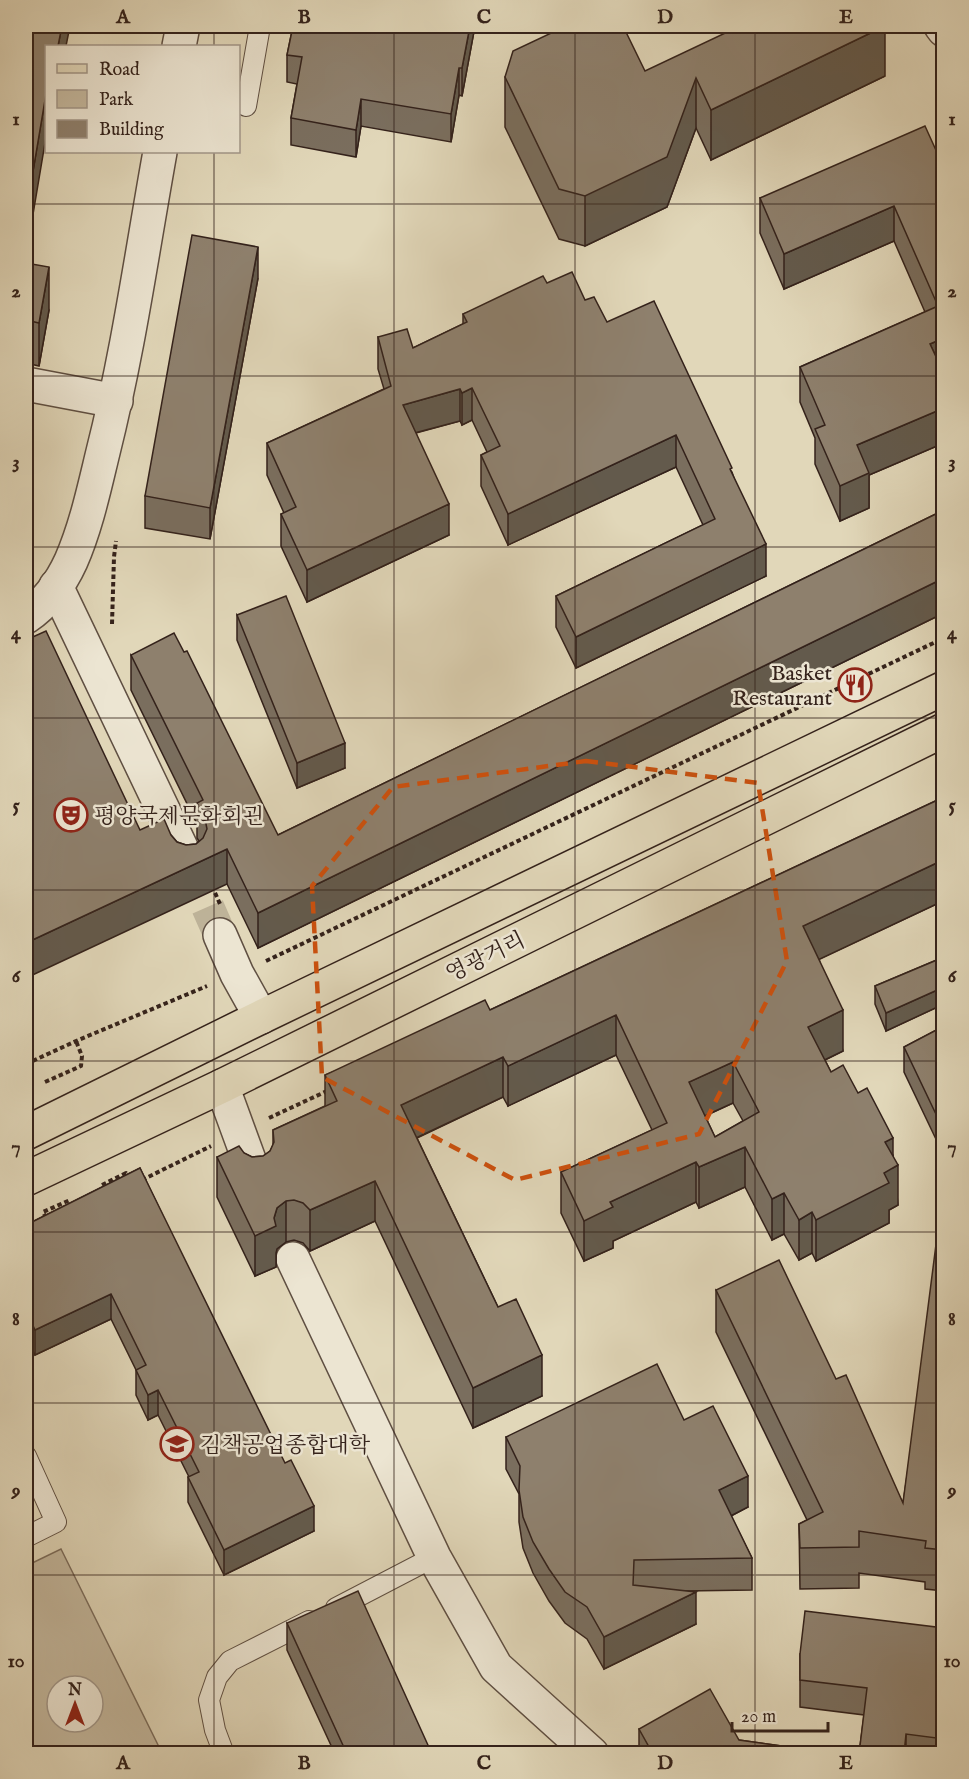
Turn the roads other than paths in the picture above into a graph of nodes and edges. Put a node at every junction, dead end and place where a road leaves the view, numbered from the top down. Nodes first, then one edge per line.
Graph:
1 (183, 26) edge
2 (260, 26) edge
3 (941, 26) edge
4 (944, 30) edge
5 (179, 45) edge
6 (246, 106) dead end
7 (160, 153) edge
8 (26, 384) edge
9 (116, 401) junction
10 (56, 586) junction
11 (26, 617) edge
12 (944, 688) edge
13 (944, 730) edge
14 (199, 872) tunnel mouth
15 (220, 920) tunnel mouth
16 (261, 1017) junction
17 (222, 1086) junction
18 (26, 1133) edge
19 (26, 1179) edge
20 (256, 1179) edge
21 (293, 1259) dead end
22 (26, 1455) edge
23 (26, 1537) edge
24 (434, 1557) junction
25 (224, 1754) edge
26 (592, 1754) edge

1 - 5 street
2 - 6 lane
3 - 4 street
7 - 9 street
8 - 9 street
9 - 10 street
10 - 11 street
10 - 14 street
12 - 16 main road, 영광거리
13 - 17 main road, 영광거리
15 - 16 street
16 - 18 main road, 영광거리
17 - 19 main road, 영광거리
17 - 20 street
21 - 24 street
22 - 23 lane
24 - 25 lane
24 - 26 street

